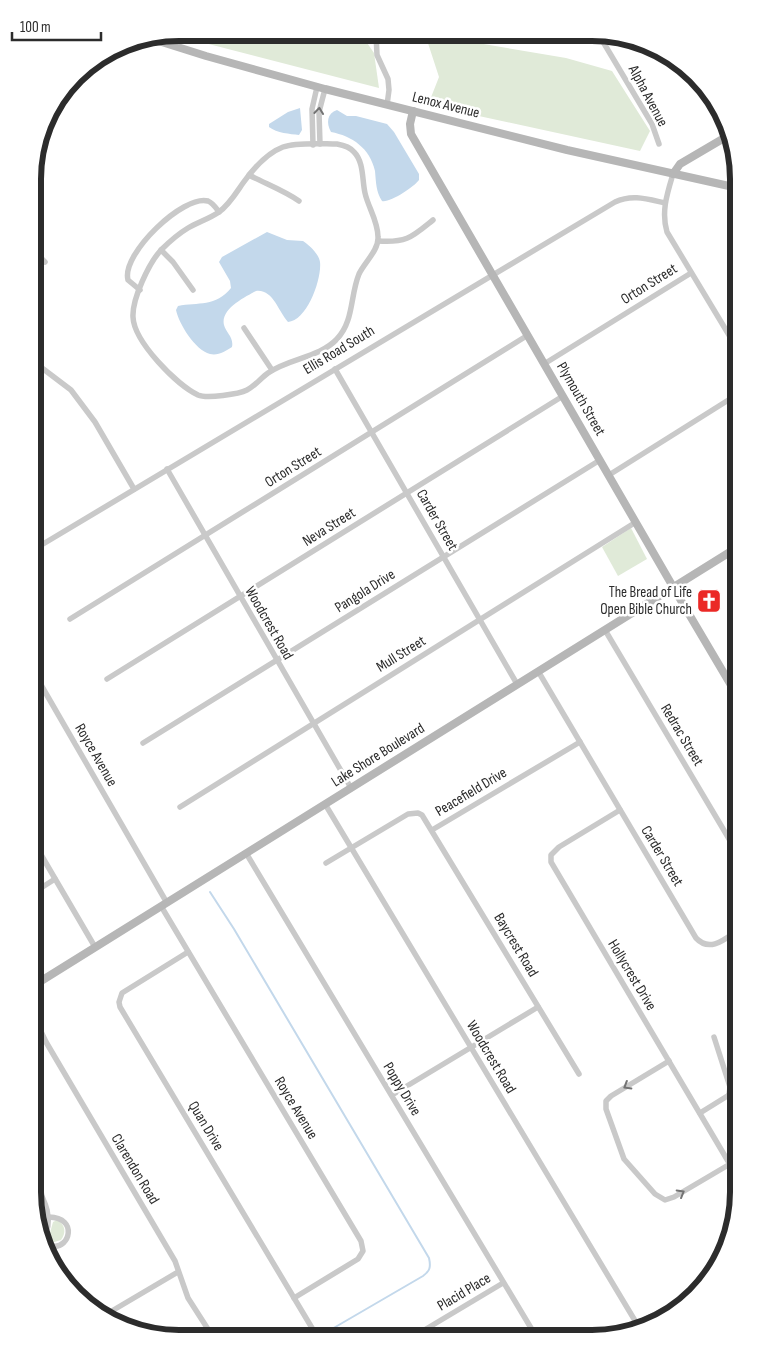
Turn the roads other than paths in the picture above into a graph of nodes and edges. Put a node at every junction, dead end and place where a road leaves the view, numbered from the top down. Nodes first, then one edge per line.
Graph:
1 (376, 41) edge
2 (162, 42) edge
3 (603, 42) edge
4 (321, 88) junction
5 (387, 105) junction
6 (412, 111) junction
7 (723, 139) edge
8 (320, 144) junction
9 (658, 144) dead end
10 (313, 145) junction
11 (673, 174) junction
12 (249, 175) junction
13 (730, 186) edge
14 (299, 201) dead end
15 (665, 203) junction
16 (219, 212) junction
17 (433, 220) dead end
18 (378, 241) junction
19 (161, 250) junction
20 (41, 258) edge
21 (45, 262) dead end
22 (691, 273) junction
23 (493, 275) junction
24 (140, 290) junction
25 (193, 290) dead end
26 (244, 328) dead end
27 (528, 335) junction
28 (730, 337) edge
29 (544, 364) junction
30 (41, 367) edge
31 (335, 369) junction
32 (272, 370) junction
33 (563, 396) junction
34 (730, 399) edge
35 (372, 432) junction
36 (600, 460) junction
37 (166, 469) junction
38 (609, 475) junction
39 (134, 489) junction
40 (407, 493) junction
41 (636, 522) junction
42 (205, 536) junction
43 (41, 545) edge
44 (730, 551) edge
45 (443, 556) junction
46 (673, 587) junction
47 (240, 597) junction
48 (70, 619) dead end
49 (480, 620) junction
50 (605, 630) junction
51 (277, 661) junction
52 (538, 671) junction
53 (107, 679) dead end
54 (730, 682) edge
55 (517, 684) junction
56 (41, 685) edge
57 (314, 724) junction
58 (580, 742) junction
59 (143, 743) dead end
60 (350, 788) junction
61 (325, 804) junction
62 (180, 807) dead end
63 (620, 810) junction
64 (432, 830) junction
65 (729, 839) edge
66 (351, 848) junction
67 (246, 853) junction
68 (41, 855) edge
69 (326, 863) dead end
70 (55, 879) junction
71 (41, 888) edge
72 (164, 904) junction
73 (729, 935) edge
74 (96, 947) junction
75 (188, 952) junction
76 (41, 981) edge
77 (538, 1007) junction
78 (41, 1032) edge
79 (714, 1037) dead end
80 (471, 1048) junction
81 (668, 1061) junction
82 (578, 1074) dead end
83 (729, 1084) edge
84 (392, 1095) junction
85 (729, 1096) edge
86 (700, 1113) junction
87 (729, 1162) edge
88 (729, 1165) edge
89 (41, 1195) edge
90 (49, 1217) junction
91 (47, 1229) edge
92 (52, 1246) edge
93 (178, 1272) junction
94 (503, 1283) junction
95 (294, 1298) junction
96 (111, 1311) edge
97 (635, 1322) edge
98 (209, 1330) edge
99 (313, 1330) edge
100 (425, 1330) edge
101 (532, 1330) edge

1 - 5 street
2 - 4 street, Lenox Avenue
3 - 9 street, Alpha Avenue
4 - 5 street, Lenox Avenue
8 -> 4 street
4 - 10 street
5 - 6 street, Lenox Avenue
6 - 11 street, Lenox Avenue
6 - 23 street, Plymouth Street
7 - 11 street
8 - 10 street
8 - 18 street
10 - 12 street
11 - 13 street, Lenox Avenue
11 - 15 street
12 - 14 street
12 - 16 street
15 - 22 street
15 - 23 street, Ellis Road South
16 - 19 street
16 - 24 street
17 - 18 street
18 - 32 street
19 - 24 street
19 - 25 street
20 - 21 street
22 - 28 street
22 - 29 street, Orton Street
23 - 27 street, Plymouth Street
23 - 31 street, Ellis Road South
24 - 32 street
26 - 32 street
27 - 29 street, Plymouth Street
27 - 35 street, Orton Street
29 - 33 street, Plymouth Street
30 - 39 street
31 - 35 street, Carder Street
31 - 37 street, Ellis Road South
33 - 36 street, Plymouth Street
33 - 40 street, Neva Street
34 - 38 street
35 - 40 street, Carder Street
35 - 42 street, Orton Street
36 - 38 street, Plymouth Street
36 - 45 street, Pangola Drive
37 - 39 street, Ellis Road South
37 - 42 street, Woodcrest Road
38 - 41 street, Plymouth Street
39 - 43 street, Ellis Road South
40 - 45 street, Carder Street
40 - 47 street, Neva Street
41 - 46 street, Plymouth Street
41 - 49 street, Mull Street
42 - 47 street, Woodcrest Road
42 - 48 street, Orton Street
44 - 46 street, Lake Shore Boulevard
45 - 49 street, Carder Street
45 - 51 street, Pangola Drive
46 - 50 street, Lake Shore Boulevard
46 - 54 street, Plymouth Street
47 - 51 street, Woodcrest Road
47 - 53 street, Neva Street
49 - 55 street, Carder Street
49 - 57 street, Mull Street
50 - 52 street, Lake Shore Boulevard
50 - 65 street, Redrac Street
51 - 57 street, Woodcrest Road
51 - 59 street, Pangola Drive
52 - 55 street, Lake Shore Boulevard
52 - 58 street, Carder Street
55 - 60 street, Lake Shore Boulevard
56 - 72 street, Royce Avenue
57 - 60 street, Woodcrest Road
57 - 62 street, Mull Street
58 - 63 street, Carder Street
58 - 64 street, Peacefield Drive
60 - 61 street, Lake Shore Boulevard
61 - 66 street, Woodcrest Road
61 - 67 street, Lake Shore Boulevard
63 - 73 street, Carder Street
63 - 81 street, Hollycrest Drive
64 - 66 street, Peacefield Drive
64 - 77 street, Baycrest Road
66 - 69 street, Peacefield Drive
66 - 80 street, Woodcrest Road
67 - 72 street, Lake Shore Boulevard
67 - 84 street, Poppy Drive
68 - 70 street
70 - 71 street
70 - 74 street
72 - 74 street, Lake Shore Boulevard
72 - 75 street, Royce Avenue
74 - 76 street, Lake Shore Boulevard
75 - 95 street, Royce Avenue
75 - 95 street, Quan Drive
77 - 80 street
77 - 82 street, Baycrest Road
78 - 93 street, Clarendon Road
79 - 83 street
80 - 84 street
80 - 97 street, Woodcrest Road
81 - 86 street, Hollycrest Drive
81 -> 88 street
84 - 94 street, Poppy Drive
85 - 86 street
86 - 87 street, Hollycrest Drive
89 - 90 street
90 - 91 street
90 - 92 street
93 - 96 street
93 - 98 street, Clarendon Road
94 - 100 street, Placid Place
94 - 101 street, Poppy Drive
95 - 99 street, Quan Drive

